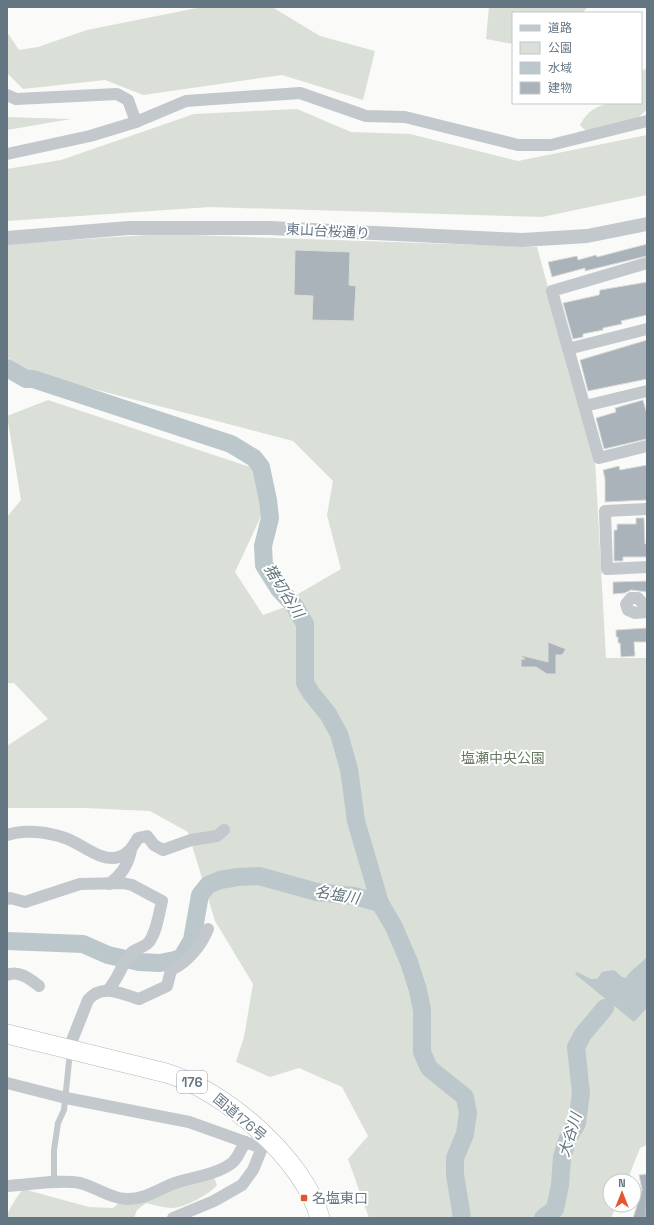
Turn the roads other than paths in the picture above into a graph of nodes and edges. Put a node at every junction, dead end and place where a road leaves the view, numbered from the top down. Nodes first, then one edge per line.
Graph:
1 (7, 95) edge
2 (136, 122) junction
3 (647, 122) edge
4 (7, 154) edge
5 (647, 224) edge
6 (7, 238) edge
7 (647, 263) edge
8 (647, 329) edge
9 (568, 348) junction
10 (647, 391) edge
11 (584, 406) junction
12 (647, 446) edge
13 (647, 509) edge
14 (647, 567) edge
15 (224, 830) dead end
16 (7, 835) edge
17 (131, 850) junction
18 (108, 884) junction
19 (7, 899) edge
20 (208, 930) dead end
21 (7, 975) edge
22 (39, 986) dead end
23 (108, 990) junction
24 (7, 1034) edge
25 (70, 1048) junction
26 (7, 1083) edge
27 (66, 1098) junction
28 (245, 1142) junction
29 (266, 1145) junction
30 (54, 1183) junction
31 (7, 1186) edge
32 (173, 1218) edge
33 (320, 1218) edge

1 - 2 street
2 - 3 street
2 - 4 street
5 - 6 street, 東山台桜通り
7 - 9 street
8 - 9 street
9 - 11 street
10 - 11 street
11 - 12 street
13 - 14 street
15 - 17 street
16 - 17 street
17 - 18 street
18 - 19 street
18 - 23 street
20 - 23 street
21 - 22 street
23 - 25 street
24 - 25 highway, 国道176号 / 176
25 - 27 lane
25 - 29 highway, 国道176号 / 176
26 - 27 street
27 - 28 street
27 - 30 lane
28 - 29 street
28 - 30 street
29 - 32 street
29 - 33 highway, 国道176号 / 176
30 - 31 street

